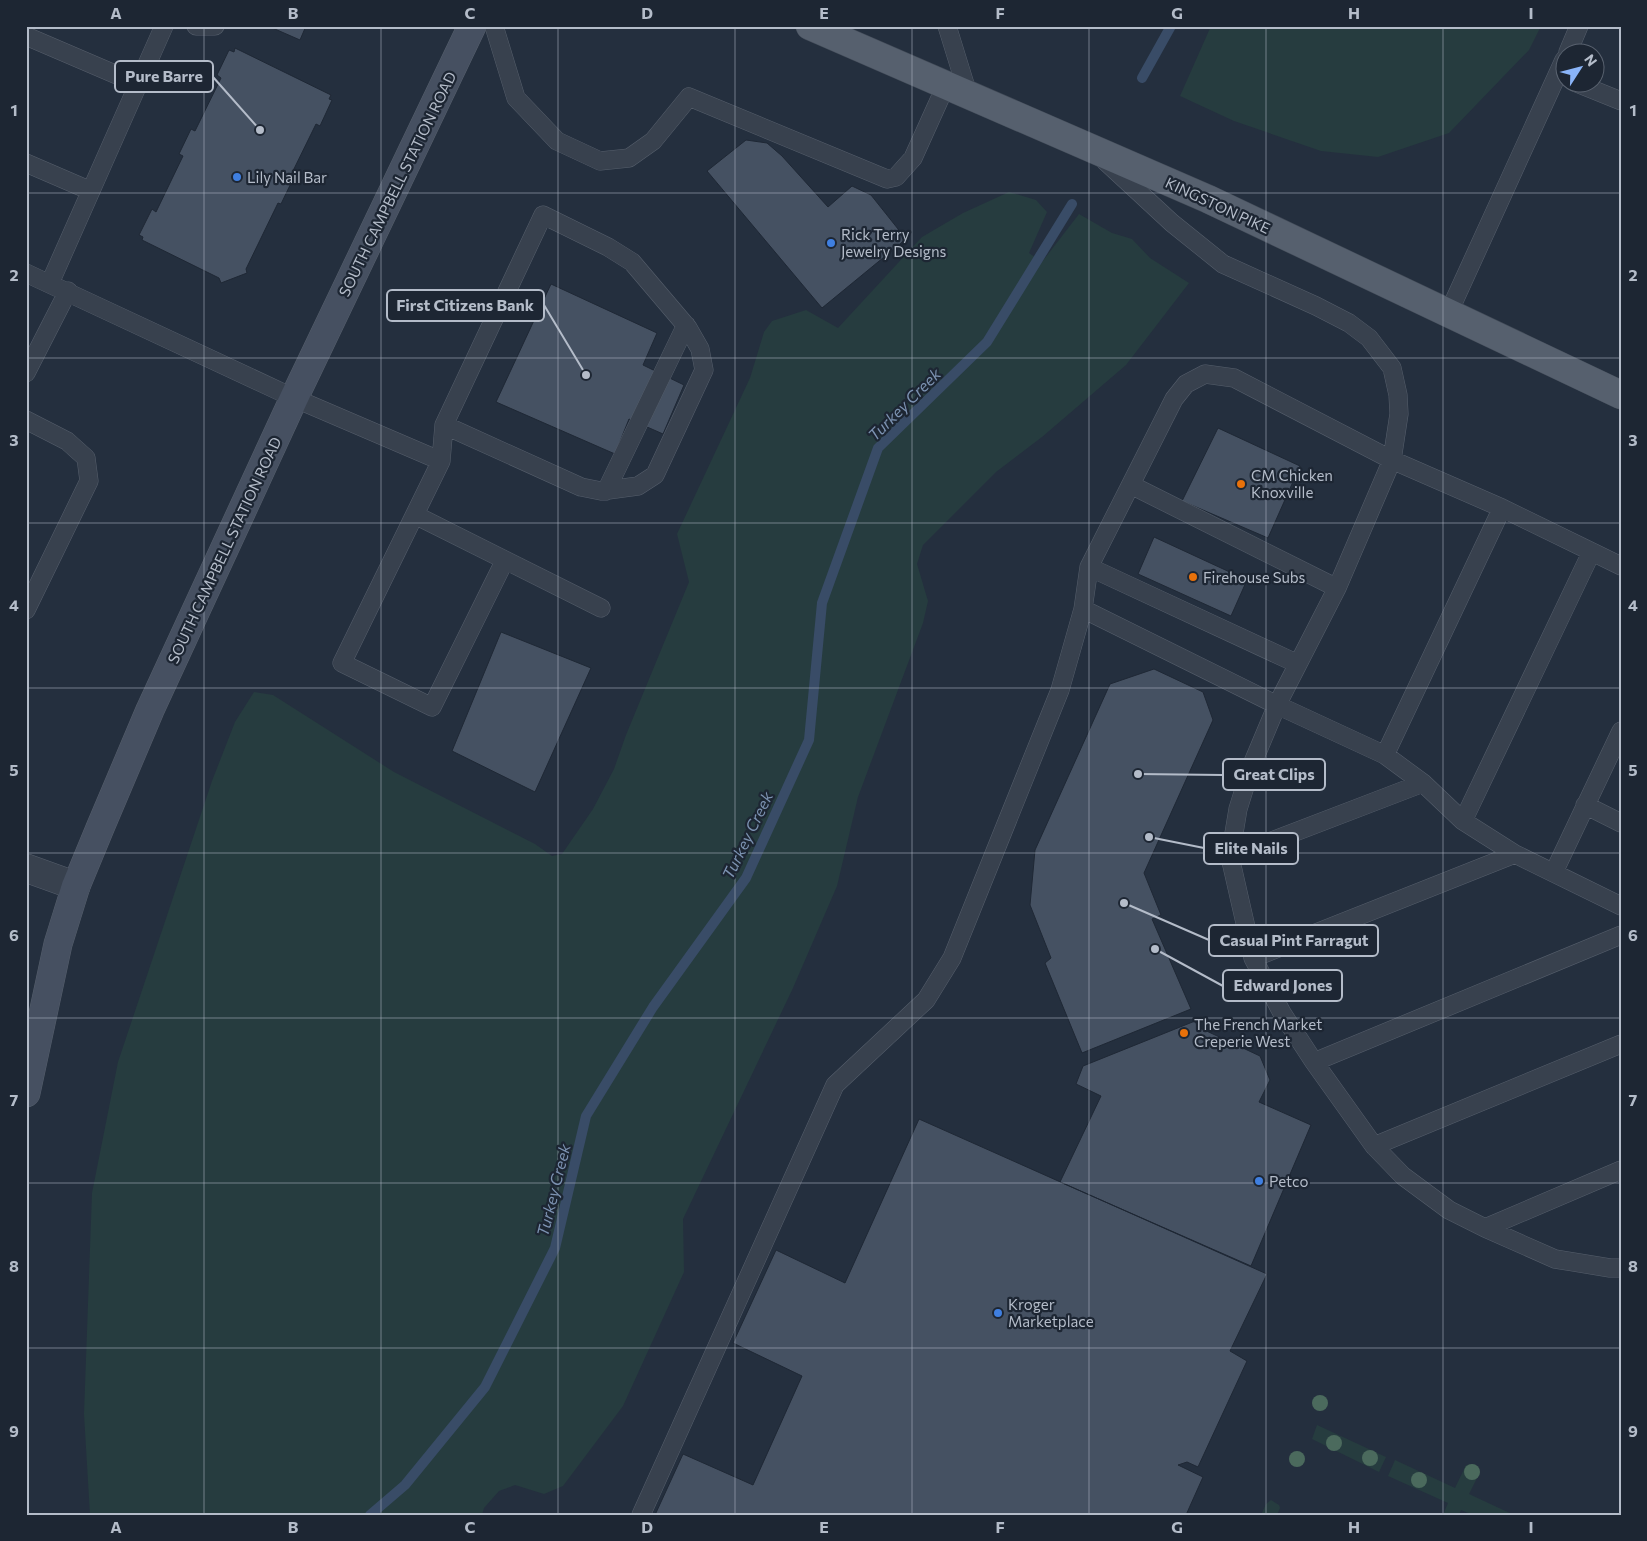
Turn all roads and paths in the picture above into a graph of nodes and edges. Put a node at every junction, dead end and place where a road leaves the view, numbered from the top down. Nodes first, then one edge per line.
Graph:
1 (164, 26) edge
2 (196, 26) edge
3 (216, 26) edge
4 (472, 26) edge
5 (494, 26) edge
6 (948, 26) edge
7 (1579, 26) edge
8 (813, 27) edge
9 (26, 36) edge
10 (1572, 42) edge
11 (138, 84) junction
12 (1554, 89) edge
13 (957, 90) junction
14 (1599, 92) edge
15 (1621, 101) edge
16 (1092, 148) junction
17 (26, 163) edge
18 (91, 191) junction
19 (26, 273) edge
20 (50, 283) junction
21 (68, 291) junction
22 (1449, 312) junction
23 (686, 326) junction
24 (26, 373) edge
25 (1621, 395) edge
26 (294, 398) junction
27 (26, 420) edge
28 (444, 424) junction
29 (1392, 460) junction
30 (441, 461) junction
31 (1131, 485) junction
32 (606, 491) junction
33 (1502, 508) junction
34 (415, 515) junction
35 (1591, 553) junction
36 (505, 560) junction
37 (1621, 566) edge
38 (1089, 567) junction
39 (1337, 588) junction
40 (601, 608) dead end
41 (1083, 609) junction
42 (26, 610) edge
43 (1298, 664) junction
44 (1277, 704) junction
45 (1621, 731) edge
46 (1385, 756) junction
47 (1423, 783) junction
48 (1585, 805) junction
49 (1462, 821) junction
50 (1621, 823) edge
51 (1515, 854) junction
52 (1230, 858) junction
53 (26, 868) edge
54 (1554, 872) junction
55 (76, 886) junction
56 (1621, 906) edge
57 (1621, 935) edge
58 (1253, 958) junction
59 (1621, 1044) edge
60 (1314, 1062) junction
61 (26, 1093) edge
62 (1374, 1146) junction
63 (1621, 1170) edge
64 (1485, 1228) junction
65 (1621, 1268) edge
66 (641, 1515) edge

1 - 11 lane
2 - 3 lane
4 - 26 main road, SOUTH CAMPBELL STATION ROAD
5 - 13 lane
6 - 13 lane
7 - 10 lane
8 - 13 main road, KINGSTON PIKE
9 - 11 lane
11 - 18 lane
12 - 22 lane
13 - 16 main road, KINGSTON PIKE
14 - 15 lane
16 - 22 main road, KINGSTON PIKE
16 - 29 lane
17 - 18 lane
18 - 20 lane
19 - 20 lane
20 - 21 lane
21 - 24 lane
21 - 26 lane
22 - 25 main road, KINGSTON PIKE
23 - 28 lane
23 - 32 lane
23 - 32 lane
26 - 30 lane
26 - 55 main road, SOUTH CAMPBELL STATION ROAD
27 - 42 lane
28 - 30 lane
28 - 32 lane
29 - 31 lane
29 - 33 lane
29 - 39 lane
30 - 34 lane
31 - 38 lane
31 - 39 lane
33 - 35 lane
33 - 46 lane
34 - 36 lane
34 - 36 lane
35 - 37 lane
35 - 49 lane
36 - 40 lane
38 - 41 lane
38 - 43 lane
39 - 43 lane
41 - 44 lane
41 - 66 lane
43 - 44 lane
44 - 46 lane
44 - 52 lane
45 - 48 lane
46 - 47 lane
47 - 49 lane
47 - 52 lane
48 - 50 lane
48 - 54 lane
49 - 51 lane
51 - 54 lane
51 - 58 lane
52 - 58 lane
53 - 55 street
54 - 56 lane
55 - 61 main road, SOUTH CAMPBELL STATION ROAD
57 - 60 lane
58 - 60 lane
59 - 62 lane
60 - 62 lane
62 - 64 lane
63 - 64 lane
64 - 65 lane

